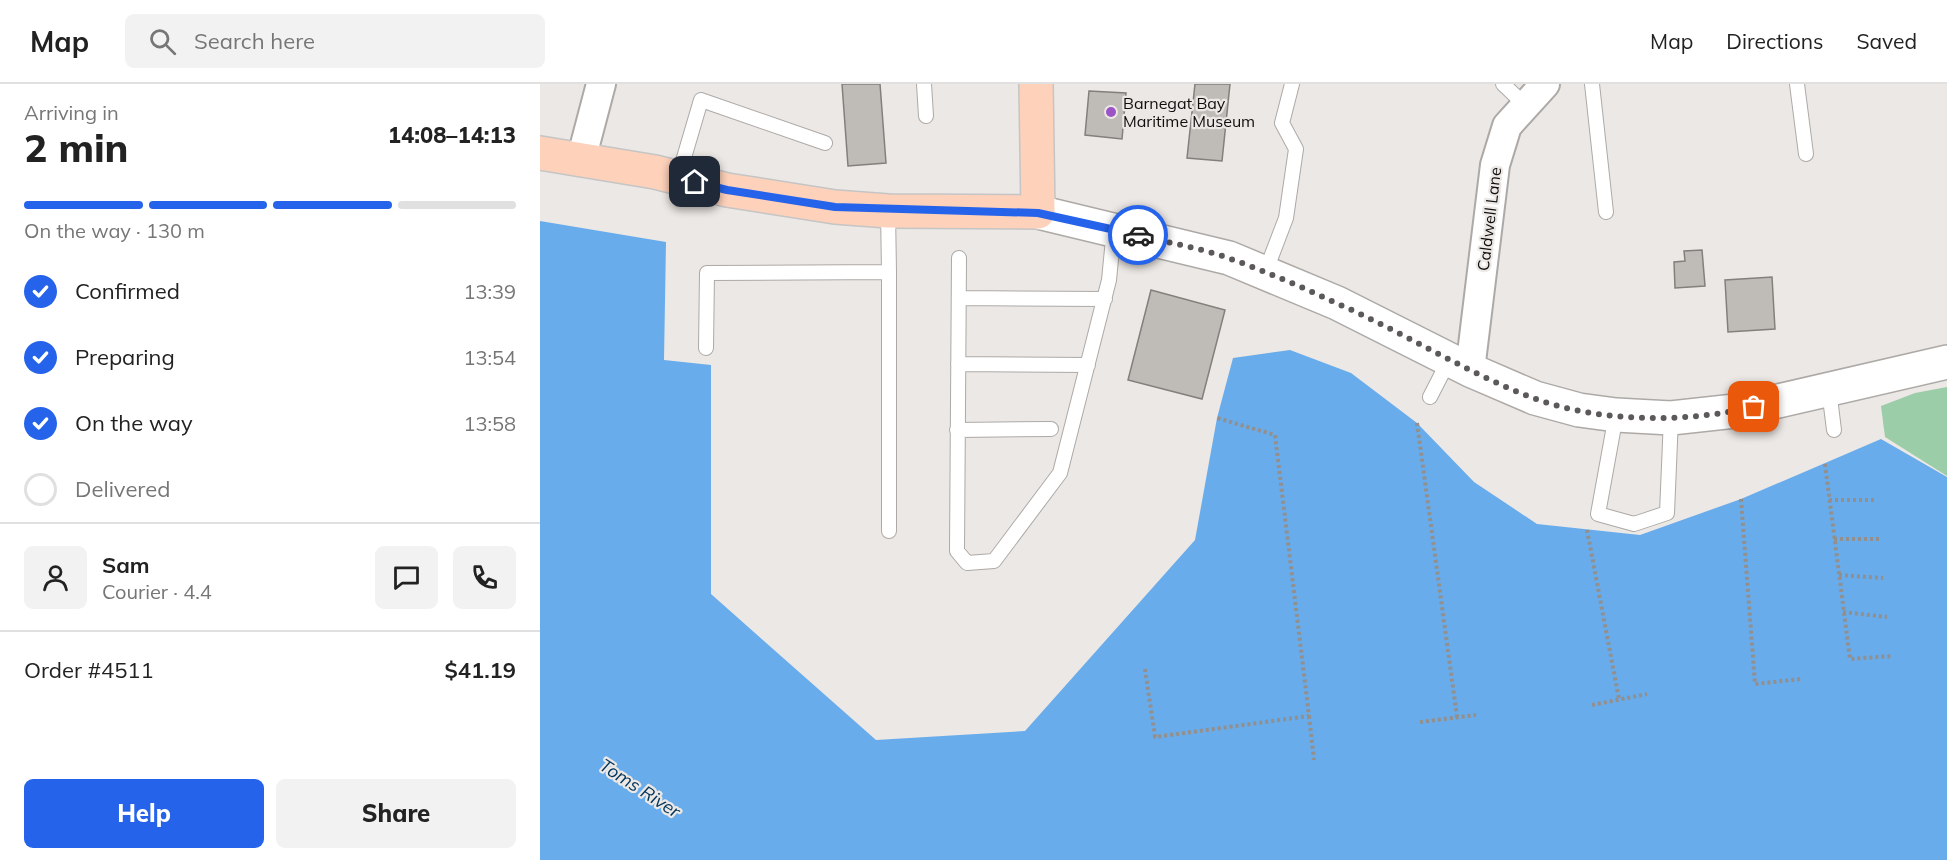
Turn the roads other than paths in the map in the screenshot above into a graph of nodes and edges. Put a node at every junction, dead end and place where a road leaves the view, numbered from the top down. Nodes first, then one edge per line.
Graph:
1 (601, 84) edge
2 (924, 84) edge
3 (1036, 84) edge
4 (1292, 84) edge
5 (1503, 84) edge
6 (1545, 84) edge
7 (1592, 84) edge
8 (1797, 84) edge
9 (1525, 105) junction
10 (926, 116) dead end
11 (825, 142) dead end
12 (540, 153) edge
13 (1806, 154) dead end
14 (580, 160) junction
15 (678, 178) junction
16 (888, 210) junction
17 (1606, 212) dead end
18 (1038, 213) junction
19 (1114, 230) junction
20 (959, 258) dead end
21 (889, 272) junction
22 (1265, 273) junction
23 (959, 298) junction
24 (1105, 299) junction
25 (706, 348) dead end
26 (1947, 362) edge
27 (958, 364) junction
28 (1088, 365) junction
29 (1460, 365) junction
30 (1829, 390) junction
31 (1430, 398) dead end
32 (1616, 415) junction
33 (1671, 418) junction
34 (1052, 429) dead end
35 (957, 430) junction
36 (1834, 430) dead end
37 (889, 531) dead end

1 - 14 street
2 - 10 lane
3 - 18 main road
4 - 22 lane
5 - 9 lane
6 - 9 street, Caldwell Lane
7 - 17 lane
8 - 13 lane
9 - 29 street, Caldwell Lane
11 - 15 lane
12 - 14 main road
14 - 15 main road
15 - 16 main road
16 - 18 main road
16 - 21 lane
18 - 19 street
19 - 22 street
19 - 24 lane
20 - 23 lane
21 - 25 lane
21 - 37 lane
22 - 29 street
23 - 24 lane
23 - 27 lane
24 - 28 lane
26 - 30 street
27 - 28 lane
27 - 35 lane
28 - 35 lane
29 - 31 lane
29 - 32 street
30 - 33 street
30 - 36 lane
32 - 33 street
32 - 33 lane
34 - 35 lane

